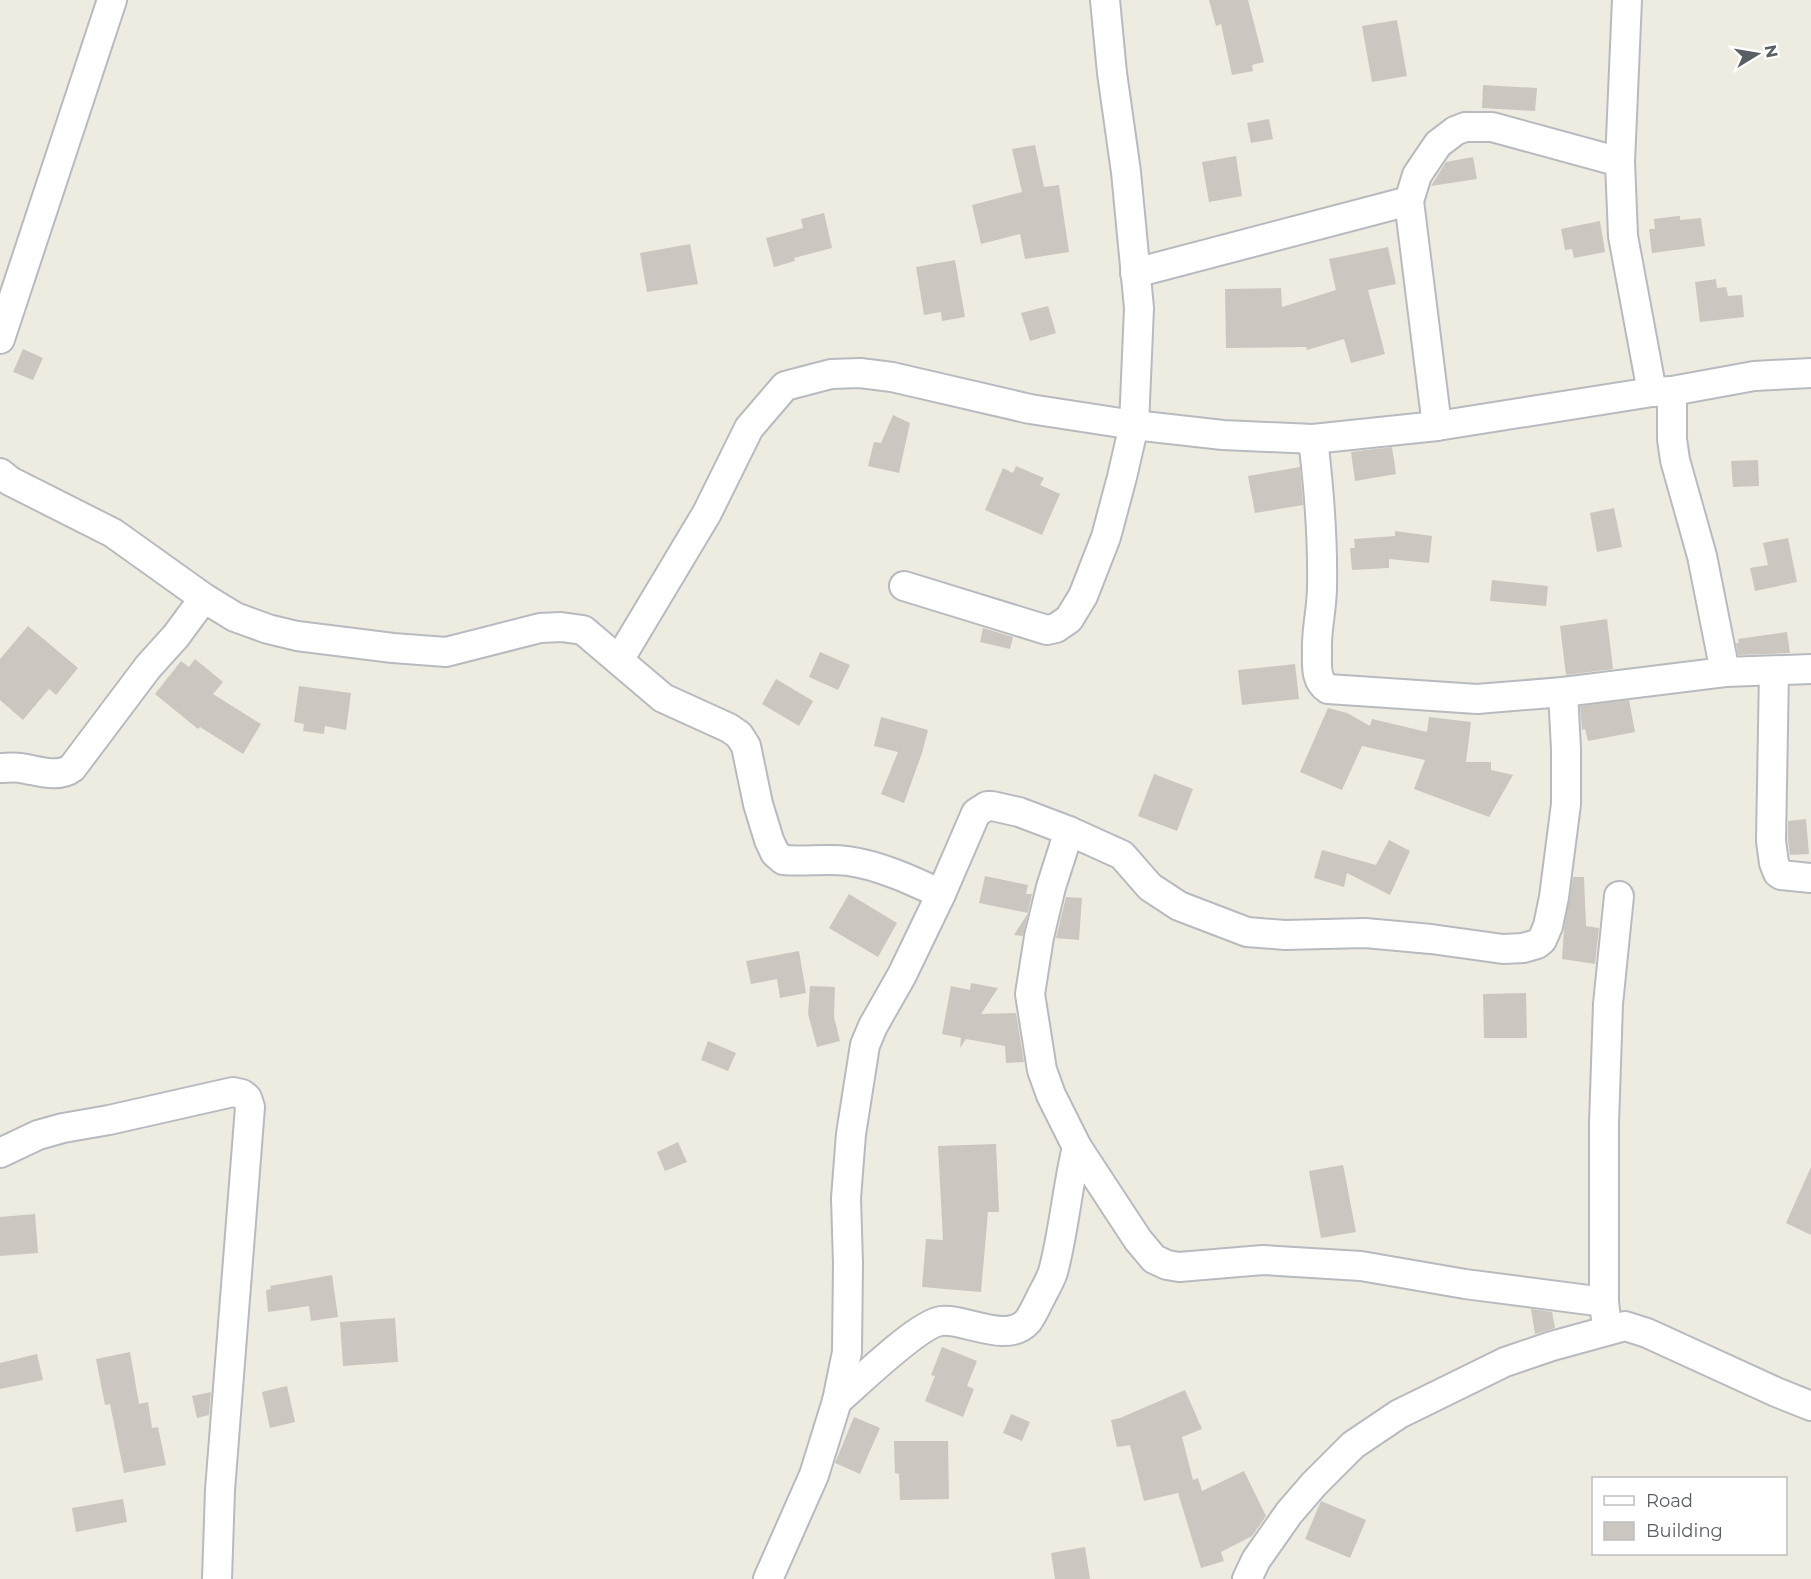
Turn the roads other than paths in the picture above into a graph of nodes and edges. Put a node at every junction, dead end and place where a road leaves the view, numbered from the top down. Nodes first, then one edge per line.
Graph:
1 (112, 0) edge
2 (1105, 0) edge
3 (1627, 0) edge
4 (1620, 162) junction
5 (1409, 201) junction
6 (1136, 273) junction
7 (0, 339) edge
8 (1811, 373) edge
9 (1662, 392) junction
10 (1134, 425) junction
11 (1437, 426) junction
12 (1313, 440) junction
13 (0, 473) edge
14 (904, 586) dead end
15 (204, 598) junction
16 (619, 660) junction
17 (1811, 669) edge
18 (1774, 670) junction
19 (1725, 672) junction
20 (1563, 692) junction
21 (0, 768) edge
22 (1070, 831) junction
23 (1811, 878) edge
24 (941, 894) junction
25 (1619, 896) dead end
26 (1077, 1147) junction
27 (0, 1153) edge
28 (1604, 1302) junction
29 (1607, 1330) junction
30 (837, 1401) junction
31 (1811, 1406) edge
32 (217, 1579) edge
33 (768, 1579) edge
34 (1247, 1579) edge

1 - 7 street
2 - 6 street
3 - 4 street
4 - 5 street
4 - 9 street
5 - 6 street
5 - 11 street
6 - 10 street
8 - 9 street
9 - 11 street
9 - 19 street
10 - 12 street
10 - 14 street
10 - 16 street
11 - 12 street
12 - 20 street
13 - 15 street
15 - 16 street
15 - 21 street
16 - 24 street
17 - 18 street
18 - 19 street
18 - 23 street
19 - 20 street
20 - 22 street
22 - 24 street
22 - 26 street
24 - 30 street
25 - 28 street
26 - 28 street
26 - 30 street
27 - 32 street
28 - 29 street
29 - 31 street
29 - 34 street
30 - 33 street

